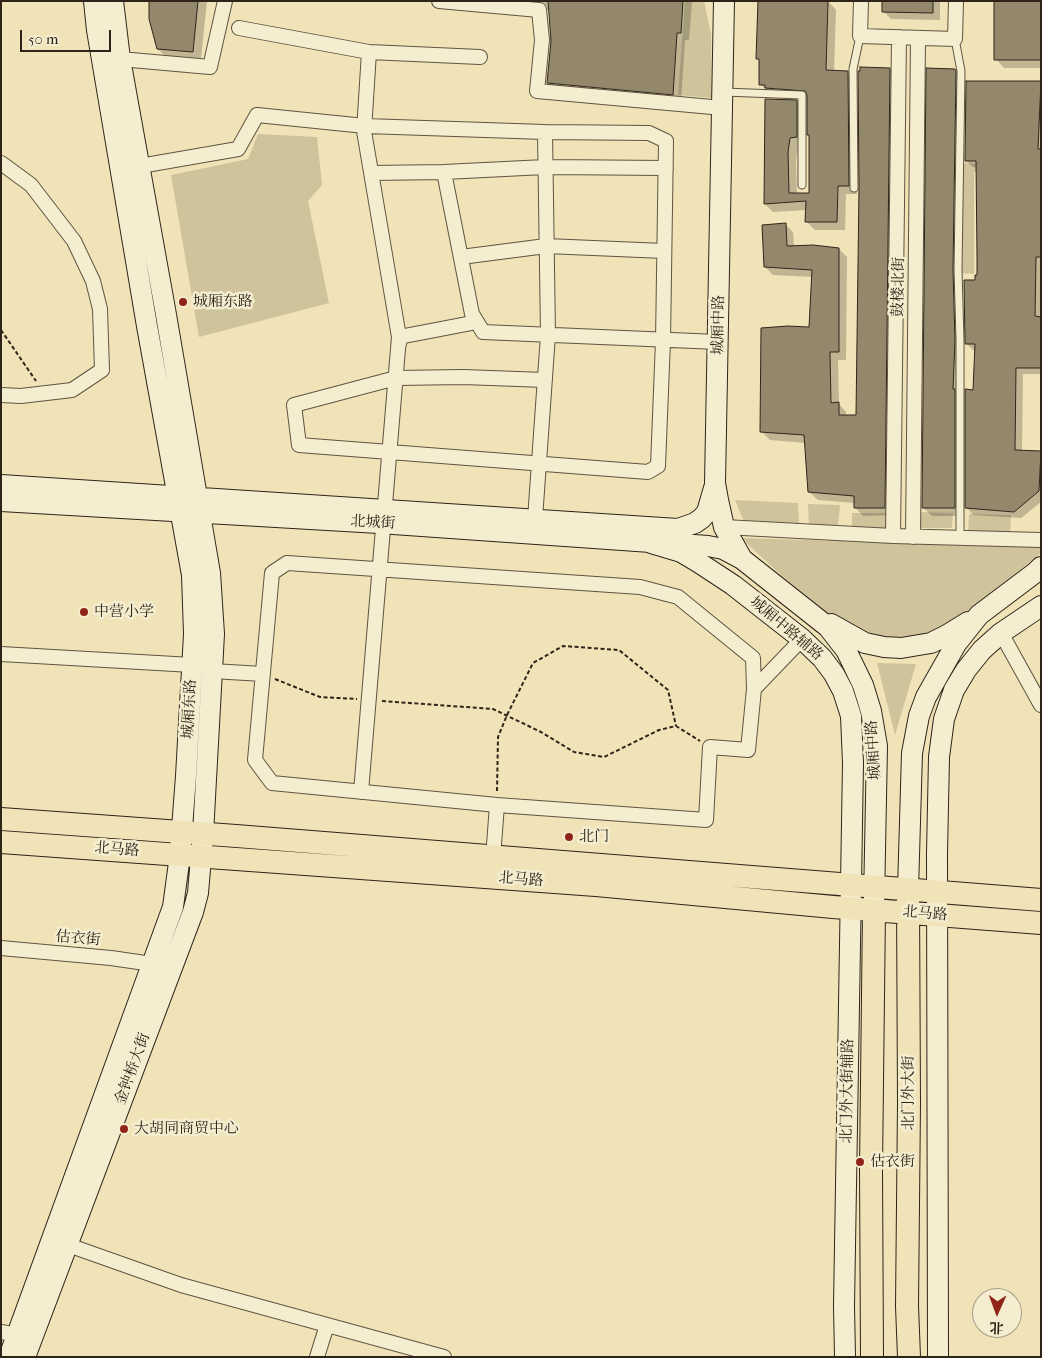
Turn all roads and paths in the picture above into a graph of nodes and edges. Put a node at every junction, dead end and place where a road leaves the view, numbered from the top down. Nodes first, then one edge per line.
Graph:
1 (94, 1) edge
2 (112, 1) edge
3 (225, 1) edge
4 (439, 1) edge
5 (724, 1) edge
6 (861, 1) edge
7 (956, 1) edge
8 (239, 28) dead end
9 (860, 36) junction
10 (899, 37) junction
11 (918, 38) junction
12 (955, 39) junction
13 (370, 52) junction
14 (480, 57) dead end
15 (120, 59) junction
16 (723, 100) junction
17 (364, 126) junction
18 (544, 132) junction
19 (1, 163) edge
20 (140, 166) junction
21 (545, 168) junction
22 (666, 168) junction
23 (444, 172) junction
24 (371, 173) junction
25 (802, 184) dead end
26 (854, 188) dead end
27 (546, 246) junction
28 (664, 251) junction
29 (461, 257) junction
30 (476, 322) junction
31 (1, 330) edge
32 (548, 335) junction
33 (399, 337) junction
34 (663, 341) junction
35 (718, 342) junction
36 (396, 378) junction
37 (544, 380) junction
38 (44, 393) junction
39 (1, 394) edge
40 (392, 453) junction
41 (539, 464) junction
42 (715, 483) junction
43 (1, 485) edge
44 (1, 501) edge
45 (188, 505) junction
46 (385, 516) junction
47 (535, 519) junction
48 (724, 527) junction
49 (893, 536) junction
50 (913, 537) junction
51 (960, 538) junction
52 (1041, 540) edge
53 (651, 543) junction
54 (742, 559) junction
55 (379, 570) junction
56 (1039, 570) edge
57 (1041, 606) edge
58 (808, 610) junction
59 (978, 615) junction
60 (1001, 633) junction
61 (802, 639) junction
62 (1, 654) edge
63 (192, 666) junction
64 (212, 671) junction
65 (263, 674) junction
66 (754, 689) junction
67 (369, 700) junction
68 (1040, 702) edge
69 (507, 715) junction
70 (676, 726) junction
71 (710, 747) junction
72 (361, 792) junction
73 (497, 805) junction
74 (1, 819) edge
75 (193, 833) junction
76 (1, 842) edge
77 (191, 856) junction
78 (493, 858) junction
79 (427, 863) junction
80 (851, 885) junction
81 (874, 887) junction
82 (908, 890) junction
83 (937, 892) junction
84 (1041, 900) edge
85 (850, 908) junction
86 (874, 910) junction
87 (908, 913) junction
88 (937, 916) junction
89 (1041, 923) edge
90 (1, 948) edge
91 (152, 964) junction
92 (68, 1245) junction
93 (327, 1325) junction
94 (17, 1335) edge
95 (8, 1357) edge
96 (25, 1357) edge
97 (317, 1357) edge
98 (444, 1357) edge
99 (845, 1357) edge
100 (872, 1357) edge
101 (909, 1357) edge
102 (938, 1357) edge

1 - 45 street, 城厢东路
2 - 15 street, 城厢东路
3 - 15 street
4 - 16 street
5 - 16 street, 城厢中路
6 - 9 street
7 - 12 street
8 - 13 street
9 - 10 street
9 - 26 lane
10 - 11 street
10 - 49 street, 鼓楼北街
11 - 12 street
11 - 50 street, 鼓楼北街
12 - 51 lane
13 - 14 street
13 - 17 street
15 - 20 street, 城厢东路
16 - 25 lane
16 - 35 street, 城厢中路
17 - 18 street
17 - 20 street
17 - 24 street
18 - 21 street
18 - 22 street
19 - 38 street
20 - 45 street, 城厢东路
21 - 22 street
21 - 23 street
21 - 27 street
22 - 28 street
23 - 24 street
23 - 29 street
24 - 33 street
27 - 28 street
27 - 29 street
27 - 32 street
28 - 34 street
29 - 30 street
30 - 32 street
30 - 33 street
31 - 38 path
32 - 34 street
32 - 37 street
33 - 36 street
34 - 35 street
34 - 41 street
35 - 42 street, 城厢中路
36 - 37 street
36 - 40 street
36 - 40 street
37 - 41 street
38 - 39 street
40 - 41 street
40 - 46 street
41 - 47 street
42 - 47 street, 北城街
42 - 48 street, 城厢中路
43 - 45 street, 北城街
44 - 45 street, 北城街
45 - 46 street, 北城街
45 - 63 street, 城厢东路
45 - 64 street, 城厢东路
46 - 47 street, 北城街
46 - 53 street, 北城街
46 - 55 street
48 - 49 street
48 - 54 street, 城厢中路
49 - 50 street
50 - 51 street
51 - 52 street
53 - 54 street, 北城街
53 - 61 street, 城厢中路辅路
54 - 58 street, 城厢中路
55 - 65 street
55 - 66 street
55 - 67 street
56 - 59 street, 城厢中路
57 - 60 street
58 - 59 street, 城厢中路
58 - 81 street, 城厢中路
59 - 82 street, 城厢中路
60 - 68 street
60 - 83 street
61 - 66 street
61 - 80 street, 城厢中路辅路
62 - 63 street
63 - 75 street, 城厢东路
64 - 65 street
64 - 75 street, 城厢东路
65 - 67 path
65 - 72 street
66 - 71 street
67 - 69 path
67 - 72 street
69 - 70 path
69 - 70 path
69 - 73 path
70 - 71 path
71 - 73 street
72 - 73 street
73 - 78 street
74 - 75 main road, 北马路
75 - 77 street, 城厢东路
75 - 79 main road, 北马路
76 - 77 main road, 北马路
77 - 79 main road, 北马路
77 - 91 street, 金钟桥大街
77 - 92 street, 金钟桥大街
78 - 79 main road, 北马路
78 - 80 main road, 北马路
79 - 85 main road, 北马路
80 - 81 main road, 北马路
80 - 85 street, 北门外大街辅路
81 - 82 main road, 北马路
81 - 86 street, 城厢中路
82 - 83 main road, 北马路
82 - 87 main road, 北门外大街
83 - 84 main road, 北马路
83 - 88 street
85 - 86 main road, 北马路
85 - 99 street, 北门外大街辅路
86 - 87 main road, 北马路
86 - 100 main road
87 - 88 main road, 北马路
87 - 101 main road, 北门外大街
88 - 89 main road, 北马路
88 - 102 street
90 - 91 street, 估衣街
91 - 94 street, 金钟桥大街
92 - 93 street
92 - 94 street, 金钟桥大街
93 - 97 street
93 - 98 street
94 - 95 street, 金钟桥大街
94 - 96 street, 金钟桥大街

